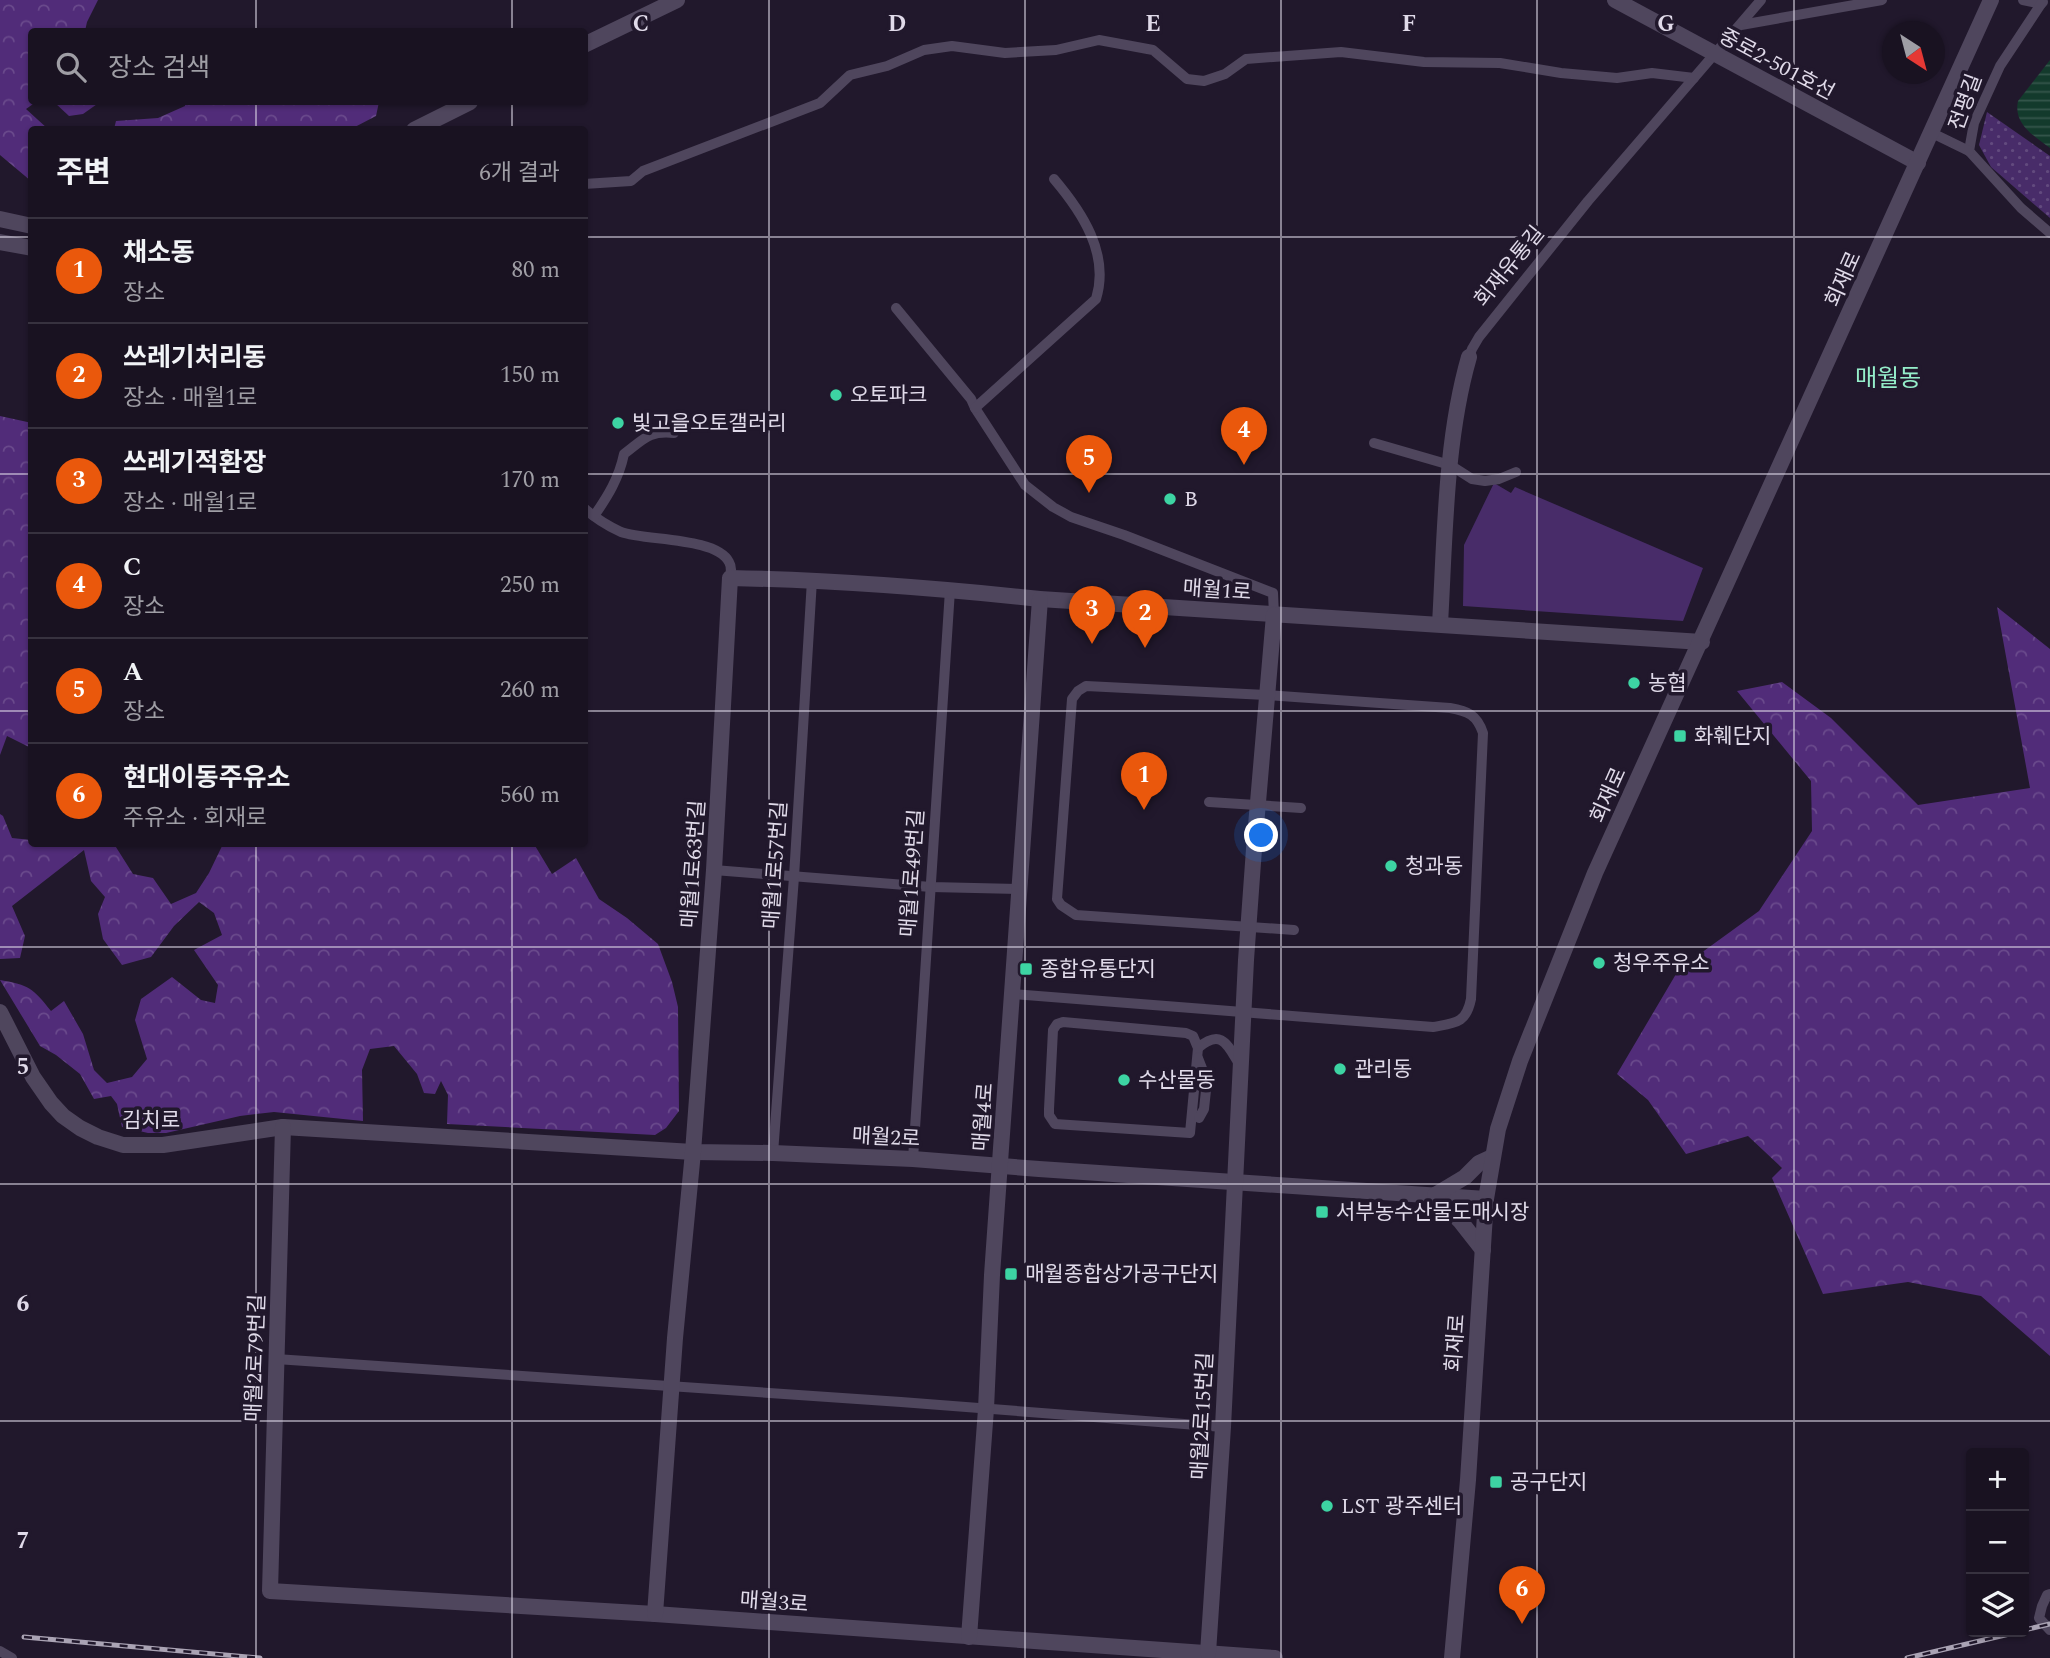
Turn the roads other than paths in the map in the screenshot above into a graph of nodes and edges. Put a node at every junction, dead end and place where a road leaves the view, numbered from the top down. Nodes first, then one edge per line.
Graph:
1 (677, 0) edge
2 (1615, 0) edge
3 (1761, 0) edge
4 (1882, 0) edge
5 (1992, 0) edge
6 (2023, 0) edge
7 (2043, 2) edge
8 (1741, 25) junction
9 (588, 43) edge
10 (1715, 54) junction
11 (1695, 78) junction
12 (464, 105) edge
13 (422, 126) edge
14 (1932, 133) junction
15 (1969, 151) junction
16 (1918, 163) junction
17 (1054, 179) dead end
18 (588, 184) edge
19 (0, 219) edge
20 (28, 225) edge
21 (2050, 233) edge
22 (0, 242) edge
23 (28, 247) edge
24 (896, 308) dead end
25 (1469, 357) joint
26 (975, 408) junction
27 (674, 433) dead end
28 (1374, 443) dead end
29 (1450, 465) junction
30 (1516, 472) dead end
31 (588, 511) edge
32 (594, 516) junction
33 (730, 578) junction
34 (812, 580) junction
35 (950, 590) junction
36 (1040, 599) junction
37 (1274, 615) junction
38 (1440, 624) junction
39 (1702, 642) junction
40 (1266, 695) junction
41 (1209, 802) dead end
42 (1257, 806) junction
43 (1301, 808) dead end
44 (715, 870) junction
45 (794, 877) junction
46 (931, 887) junction
47 (1018, 889) junction
48 (1249, 927) junction
49 (1294, 930) dead end
50 (1012, 994) junction
51 (1063, 998) junction
52 (1243, 1011) junction
53 (0, 1012) edge
54 (1063, 1022) junction
55 (1198, 1052) junction
56 (1241, 1067) junction
57 (1199, 1118) dead end
58 (283, 1127) junction
59 (693, 1152) junction
60 (773, 1153) junction
61 (1492, 1157) junction
62 (913, 1159) junction
63 (1001, 1165) junction
64 (1236, 1182) junction
65 (1435, 1195) junction
66 (1486, 1199) junction
67 (1483, 1250) junction
68 (276, 1359) junction
69 (671, 1388) junction
70 (986, 1409) junction
71 (1223, 1427) junction
72 (270, 1591) joint
73 (2050, 1594) edge
74 (655, 1614) junction
75 (2050, 1630) edge
76 (969, 1637) junction
77 (0, 1651) edge
78 (1208, 1653) junction
79 (12, 1658) edge
80 (1275, 1658) edge
81 (1452, 1658) edge

1 - 9 street
2 - 10 street, 중로2-501호선
3 - 8 street, 회재유통길
4 - 8 street
5 - 14 street, 회재로
6 - 7 street
7 - 15 street, 전평길
8 - 10 street, 회재유통길
10 - 11 street, 회재유통길
10 - 16 street, 중로2-501호선
11 - 18 street
11 - 25 street, 회재유통길
12 - 13 street
14 - 15 street
14 - 16 street, 회재로
15 - 21 street, 전평길
16 - 39 street, 회재로
17 - 26 street
19 - 20 street
22 - 23 street
24 - 26 street
25 - 29 street, 회재유통길
26 - 37 street
27 - 32 street
28 - 29 street
29 - 30 street
29 - 38 street, 회재유통길
31 - 32 street
32 - 33 street
33 - 34 street, 매월1로
33 - 44 street, 매월1로63번길
34 - 35 street, 매월1로
34 - 45 street, 매월1로57번길
35 - 36 street, 매월1로
35 - 46 street, 매월1로49번길
36 - 37 street, 매월1로
36 - 47 street, 매월4로
37 - 38 street, 매월1로
37 - 40 street, 매월2로15번길
38 - 39 street, 매월1로
39 - 61 street, 회재로
40 - 42 street, 매월2로15번길
40 - 48 street
40 - 52 street
41 - 42 street
42 - 43 street
42 - 48 street, 매월2로15번길
44 - 45 street
44 - 59 street, 매월1로63번길
45 - 46 street
45 - 60 street, 매월1로57번길
46 - 47 street
46 - 62 street, 매월1로49번길
47 - 50 street, 매월4로
48 - 49 street
48 - 52 street, 매월2로15번길
50 - 51 street
50 - 63 street, 매월4로
51 - 52 street
51 - 54 street
52 - 56 street, 매월2로15번길
53 - 58 street, 김치로
54 - 55 street
54 - 55 street
55 - 56 street
55 - 57 street
56 - 64 street, 매월2로15번길
58 - 59 street, 매월2로
58 - 68 street, 매월2로79번길
59 - 60 street, 매월2로
59 - 69 street, 매월1로63번길
60 - 62 street, 매월2로
61 - 65 street
61 - 66 street, 회재로
62 - 63 street, 매월2로
63 - 64 street, 매월2로
63 - 70 street, 매월4로
64 - 65 street, 매월2로
64 - 71 street, 매월2로15번길
65 - 66 street, 매월2로
65 - 67 street
66 - 67 street, 회재로
67 - 81 street, 회재로
68 - 69 street
68 - 72 street, 매월2로79번길
69 - 70 street
69 - 74 street, 매월1로63번길
70 - 71 street
70 - 76 street, 매월4로
71 - 78 street, 매월2로15번길
72 - 74 street, 매월3로
73 - 75 street
74 - 76 street, 매월3로
76 - 78 street, 매월3로
77 - 79 street
78 - 80 street, 매월3로

